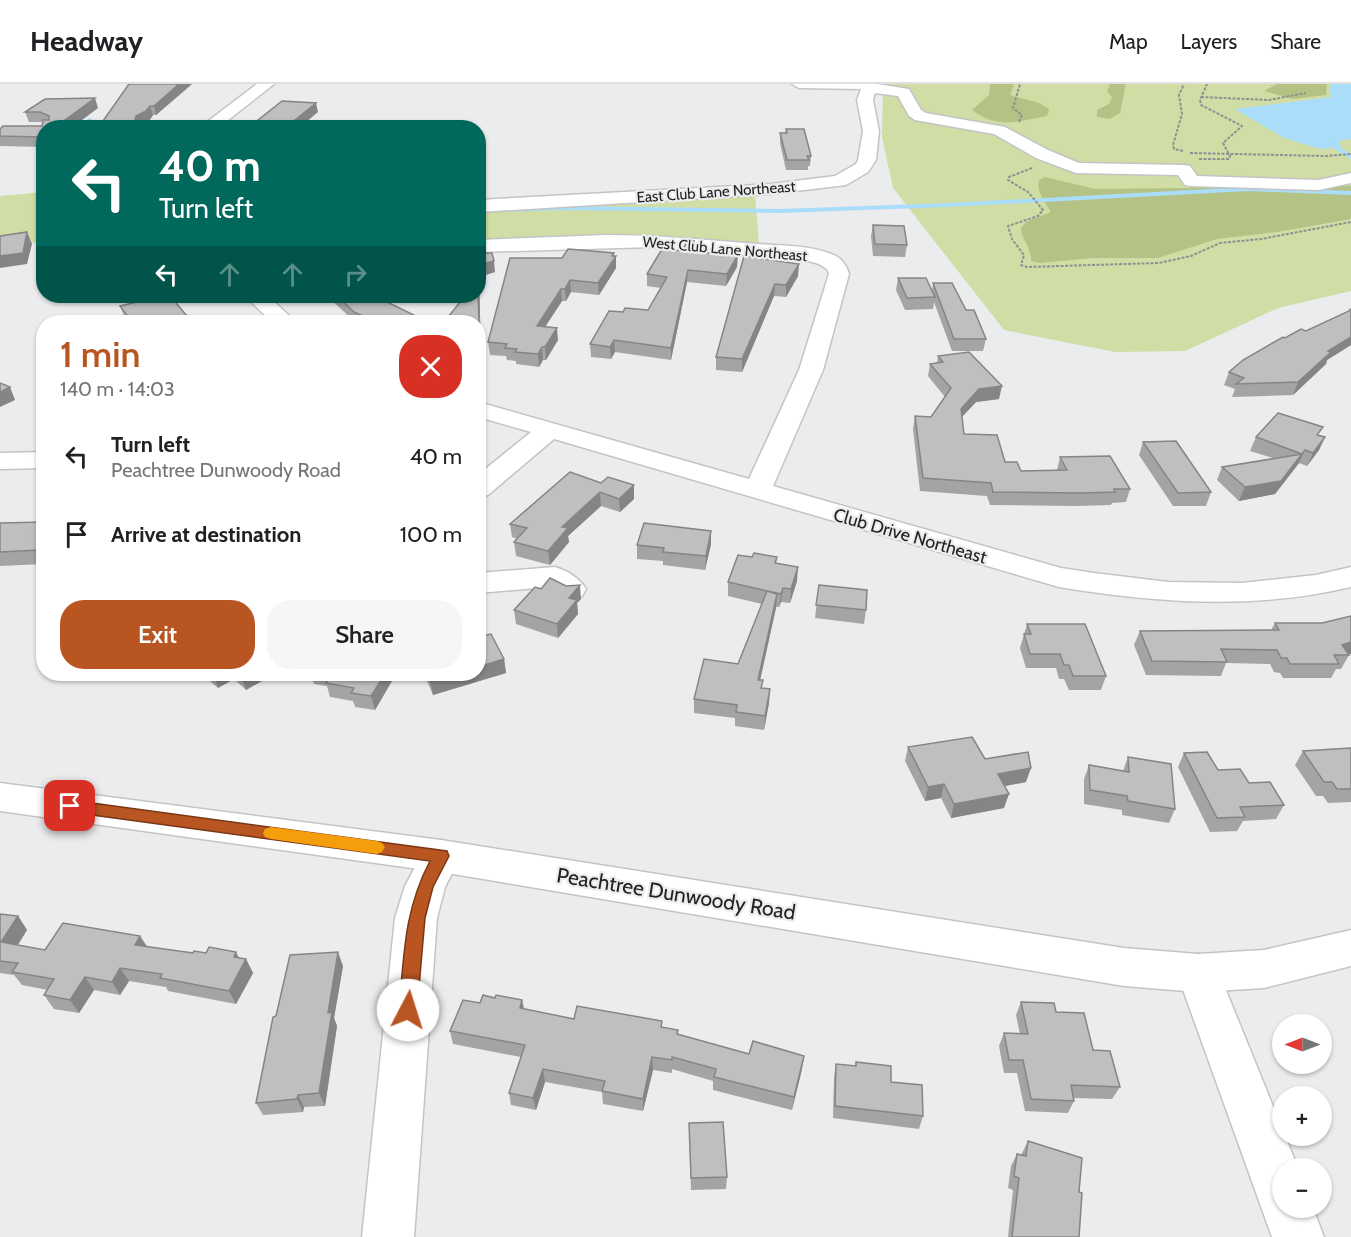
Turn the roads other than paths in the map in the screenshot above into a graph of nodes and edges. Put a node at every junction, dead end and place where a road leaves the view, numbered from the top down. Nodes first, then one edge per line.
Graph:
1 (267, 84) edge
2 (799, 84) edge
3 (869, 86) edge
4 (218, 120) edge
5 (1351, 178) edge
6 (486, 206) edge
7 (486, 246) edge
8 (264, 303) edge
9 (277, 315) edge
10 (486, 411) edge
11 (550, 430) junction
12 (36, 460) edge
13 (0, 461) edge
14 (486, 482) edge
15 (757, 491) junction
16 (1351, 577) edge
17 (486, 582) edge
18 (570, 589) edge
19 (0, 797) edge
20 (441, 856) junction
21 (1351, 948) edge
22 (1198, 973) junction
23 (1272, 1166) edge
24 (1291, 1218) edge
25 (388, 1237) edge
26 (1298, 1237) edge

1 - 4 street
2 - 3 street
3 - 5 street
3 - 6 street, East Club Lane Northeast
7 - 15 street, West Club Lane Northeast
8 - 9 street
10 - 11 street, Club Drive Northeast
11 - 14 street
11 - 15 street, Club Drive Northeast
12 - 13 street
15 - 16 street, Club Drive Northeast
17 - 18 street
19 - 20 street, Peachtree Dunwoody Road
20 - 22 street, Peachtree Dunwoody Road
20 - 25 street
21 - 22 street, Peachtree Dunwoody Road
22 - 23 street
24 - 26 street

